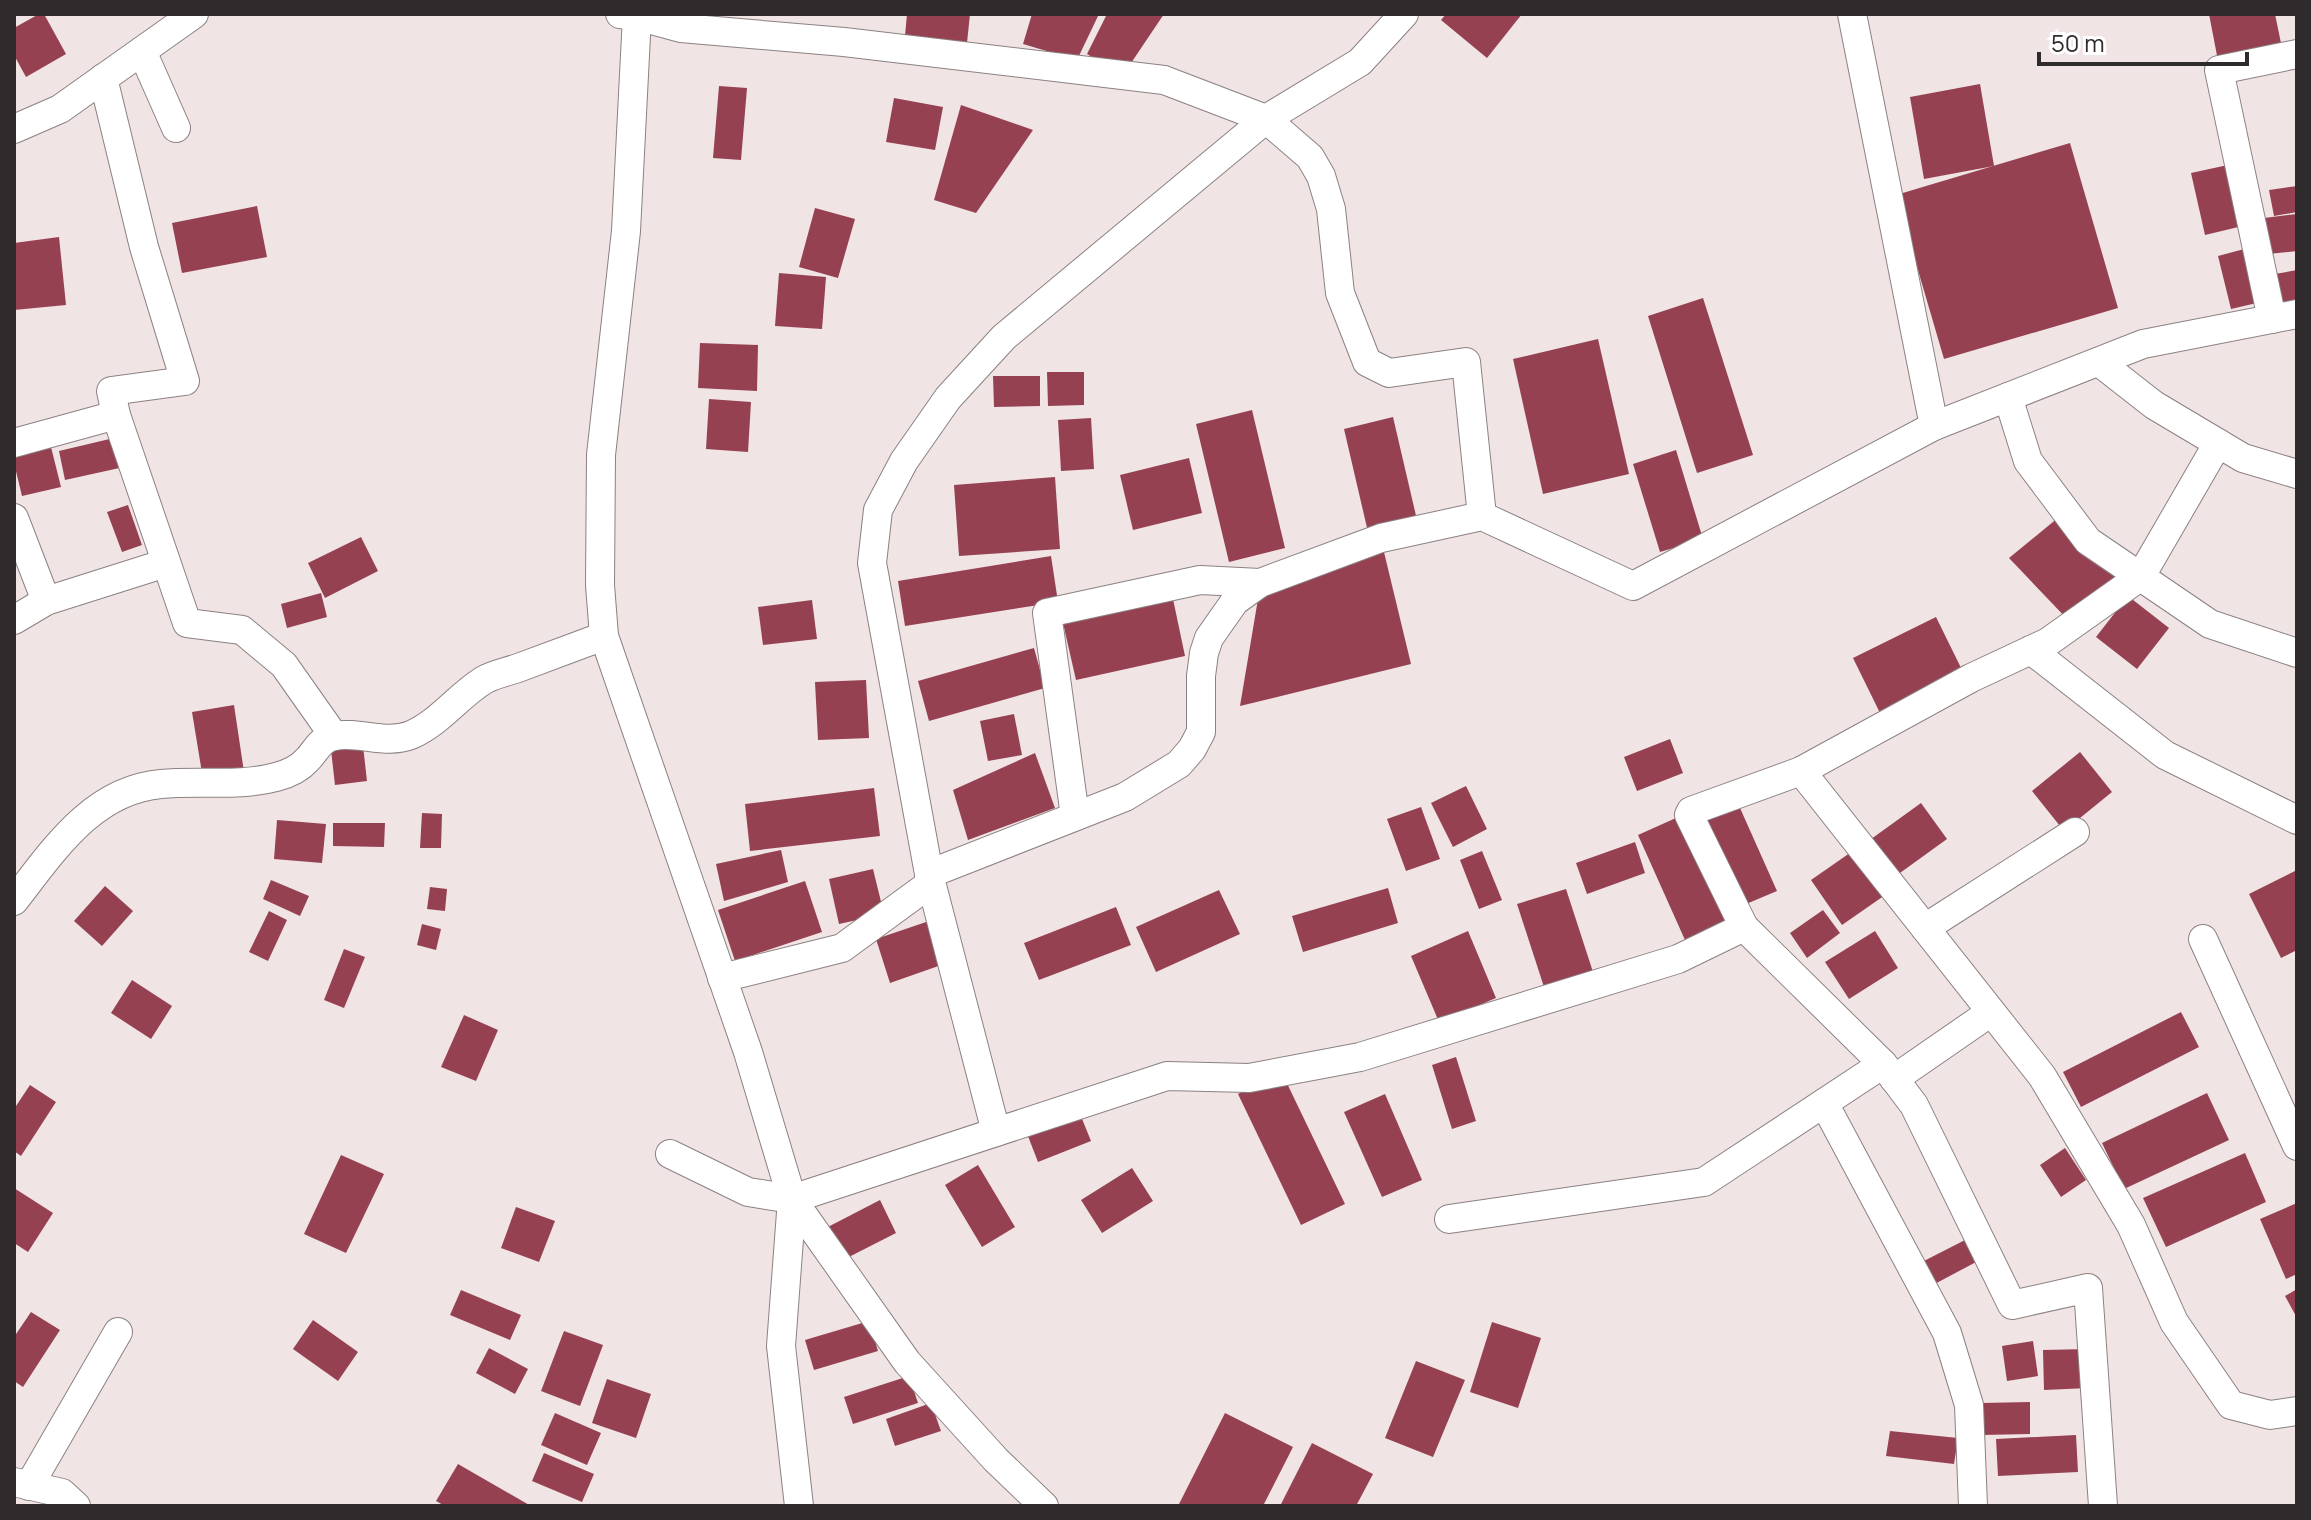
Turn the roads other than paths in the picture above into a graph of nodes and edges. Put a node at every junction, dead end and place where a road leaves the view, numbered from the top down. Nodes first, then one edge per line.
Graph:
1 (194, 14) edge
2 (1404, 14) edge
3 (1852, 14) edge
4 (628, 15) edge
5 (142, 51) junction
6 (2297, 54) edge
7 (103, 78) junction
8 (1266, 119) junction
9 (176, 128) dead end
10 (14, 129) edge
11 (2285, 316) edge
12 (2099, 362) junction
13 (2008, 397) junction
14 (116, 415) junction
15 (1934, 426) junction
16 (14, 443) edge
17 (2218, 443) junction
18 (2297, 474) edge
19 (1482, 516) junction
20 (14, 518) edge
21 (166, 563) junction
22 (2141, 576) junction
23 (1260, 583) junction
24 (46, 601) junction
25 (14, 620) edge
26 (604, 636) junction
27 (2031, 650) junction
28 (2297, 653) edge
29 (334, 736) junction
30 (1801, 771) junction
31 (1075, 816) junction
32 (2297, 820) edge
33 (2075, 832) dead end
34 (930, 878) junction
35 (14, 901) edge
36 (1744, 927) junction
37 (1925, 928) junction
38 (2203, 939) dead end
39 (722, 978) junction
40 (1991, 1012) junction
41 (1888, 1072) junction
42 (1824, 1103) junction
43 (996, 1132) junction
44 (2297, 1146) edge
45 (670, 1154) dead end
46 (792, 1199) junction
47 (1449, 1219) dead end
48 (118, 1332) dead end
49 (2297, 1411) edge
50 (21, 1484) edge
51 (76, 1506) edge
52 (799, 1506) edge
53 (1044, 1506) edge
54 (1973, 1506) edge
55 (2103, 1506) edge

1 - 5 street
2 - 8 street
3 - 15 street
4 - 8 street
4 - 26 street
5 - 7 street
5 - 9 street
6 - 11 street
7 - 10 street
7 - 14 street
8 - 19 street
8 - 34 street
11 - 12 street
12 - 13 street
12 - 17 street
13 - 15 street
13 - 22 street
14 - 16 street
14 - 21 street
15 - 19 street
17 - 18 street
17 - 22 street
19 - 23 street
20 - 24 street
21 - 24 street
21 - 29 street
22 - 27 street
22 - 28 street
23 - 31 street
23 - 31 street
24 - 25 street
26 - 29 street
26 - 39 street
27 - 30 street
27 - 32 street
29 - 35 street
30 - 36 street
30 - 37 street
31 - 34 street
33 - 37 street
34 - 39 street
34 - 43 street
36 - 41 street
36 - 43 street
37 - 40 street
38 - 44 street
39 - 46 street
40 - 41 street
40 - 49 street
41 - 42 street
41 - 55 street
42 - 47 street
42 - 54 street
43 - 46 street
45 - 46 street
46 - 52 street
46 - 53 street
48 - 50 street
50 - 51 street

